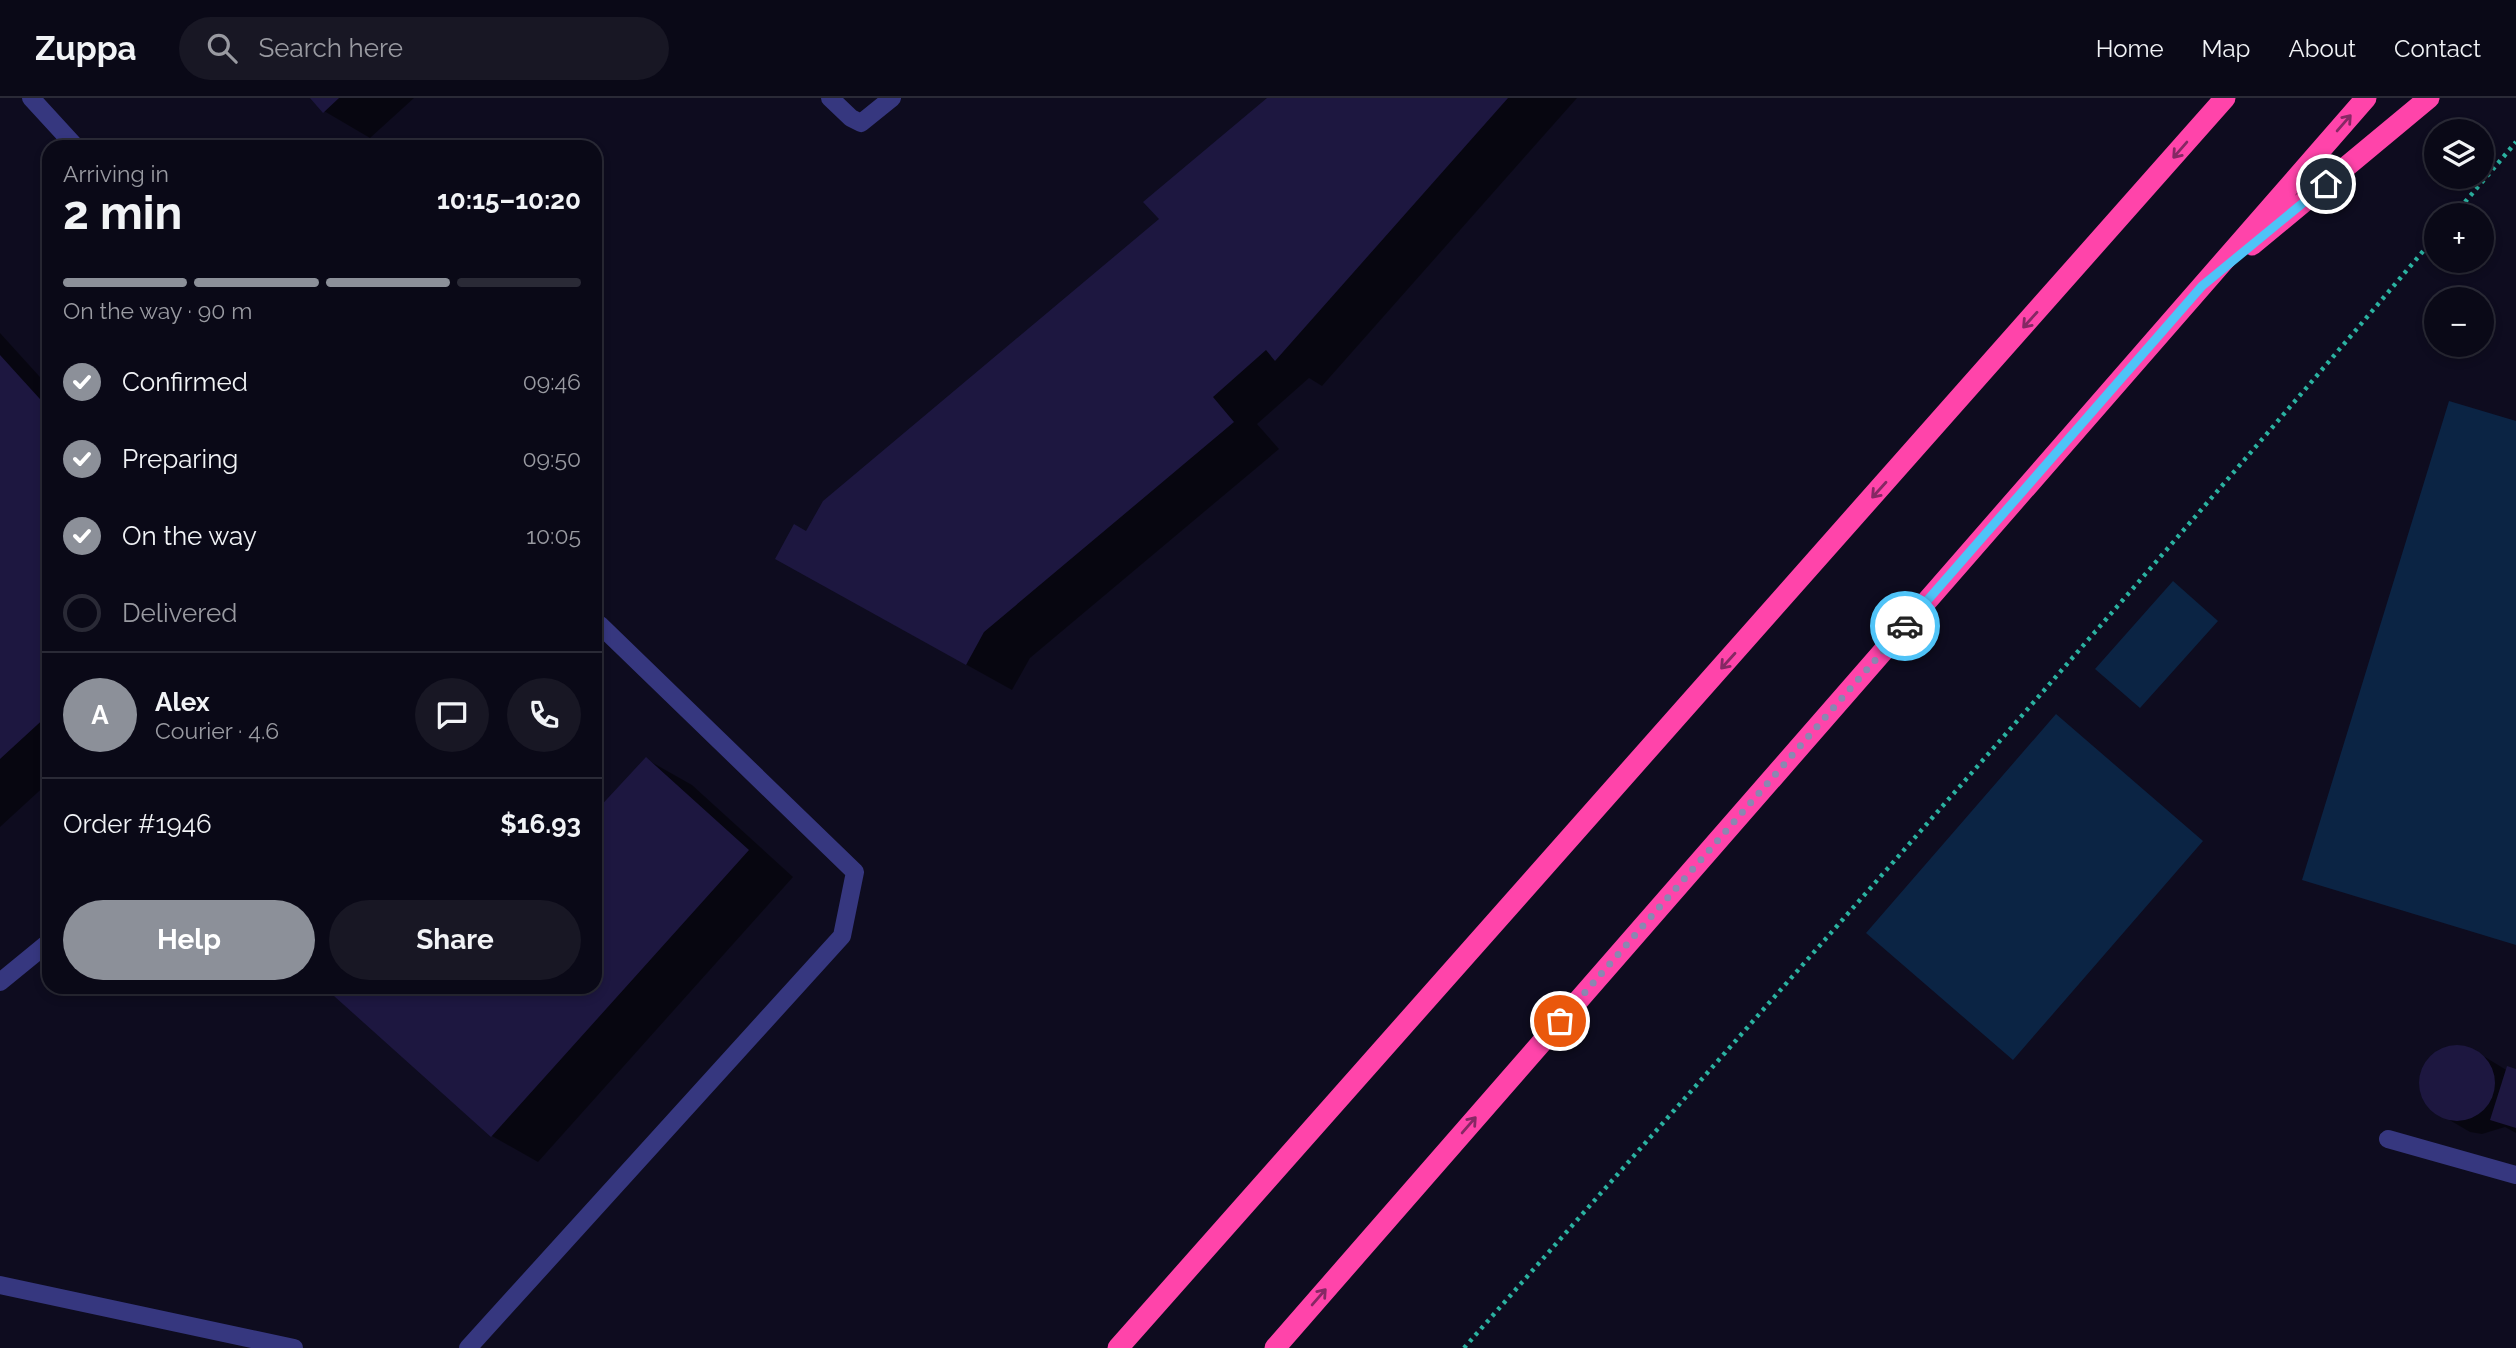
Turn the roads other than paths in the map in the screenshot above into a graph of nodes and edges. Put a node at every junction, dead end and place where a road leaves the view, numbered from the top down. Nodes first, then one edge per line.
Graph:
1 (31, 98) edge
2 (830, 98) edge
3 (892, 98) edge
4 (2225, 98) edge
5 (2366, 98) edge
6 (2429, 98) edge
7 (70, 140) edge
8 (2202, 286) junction
9 (602, 627) edge
10 (42, 948) edge
11 (0, 982) edge
12 (2388, 1139) dead end
13 (2516, 1175) edge
14 (0, 1286) edge
15 (294, 1348) edge
16 (468, 1348) edge
17 (1118, 1348) edge
18 (1275, 1348) edge

1 - 7 lane
2 - 3 lane
4 -> 17 highway
8 -> 5 highway
6 - 8 highway
18 -> 8 highway
9 - 16 lane
10 - 11 lane
12 - 13 lane
14 - 15 lane

